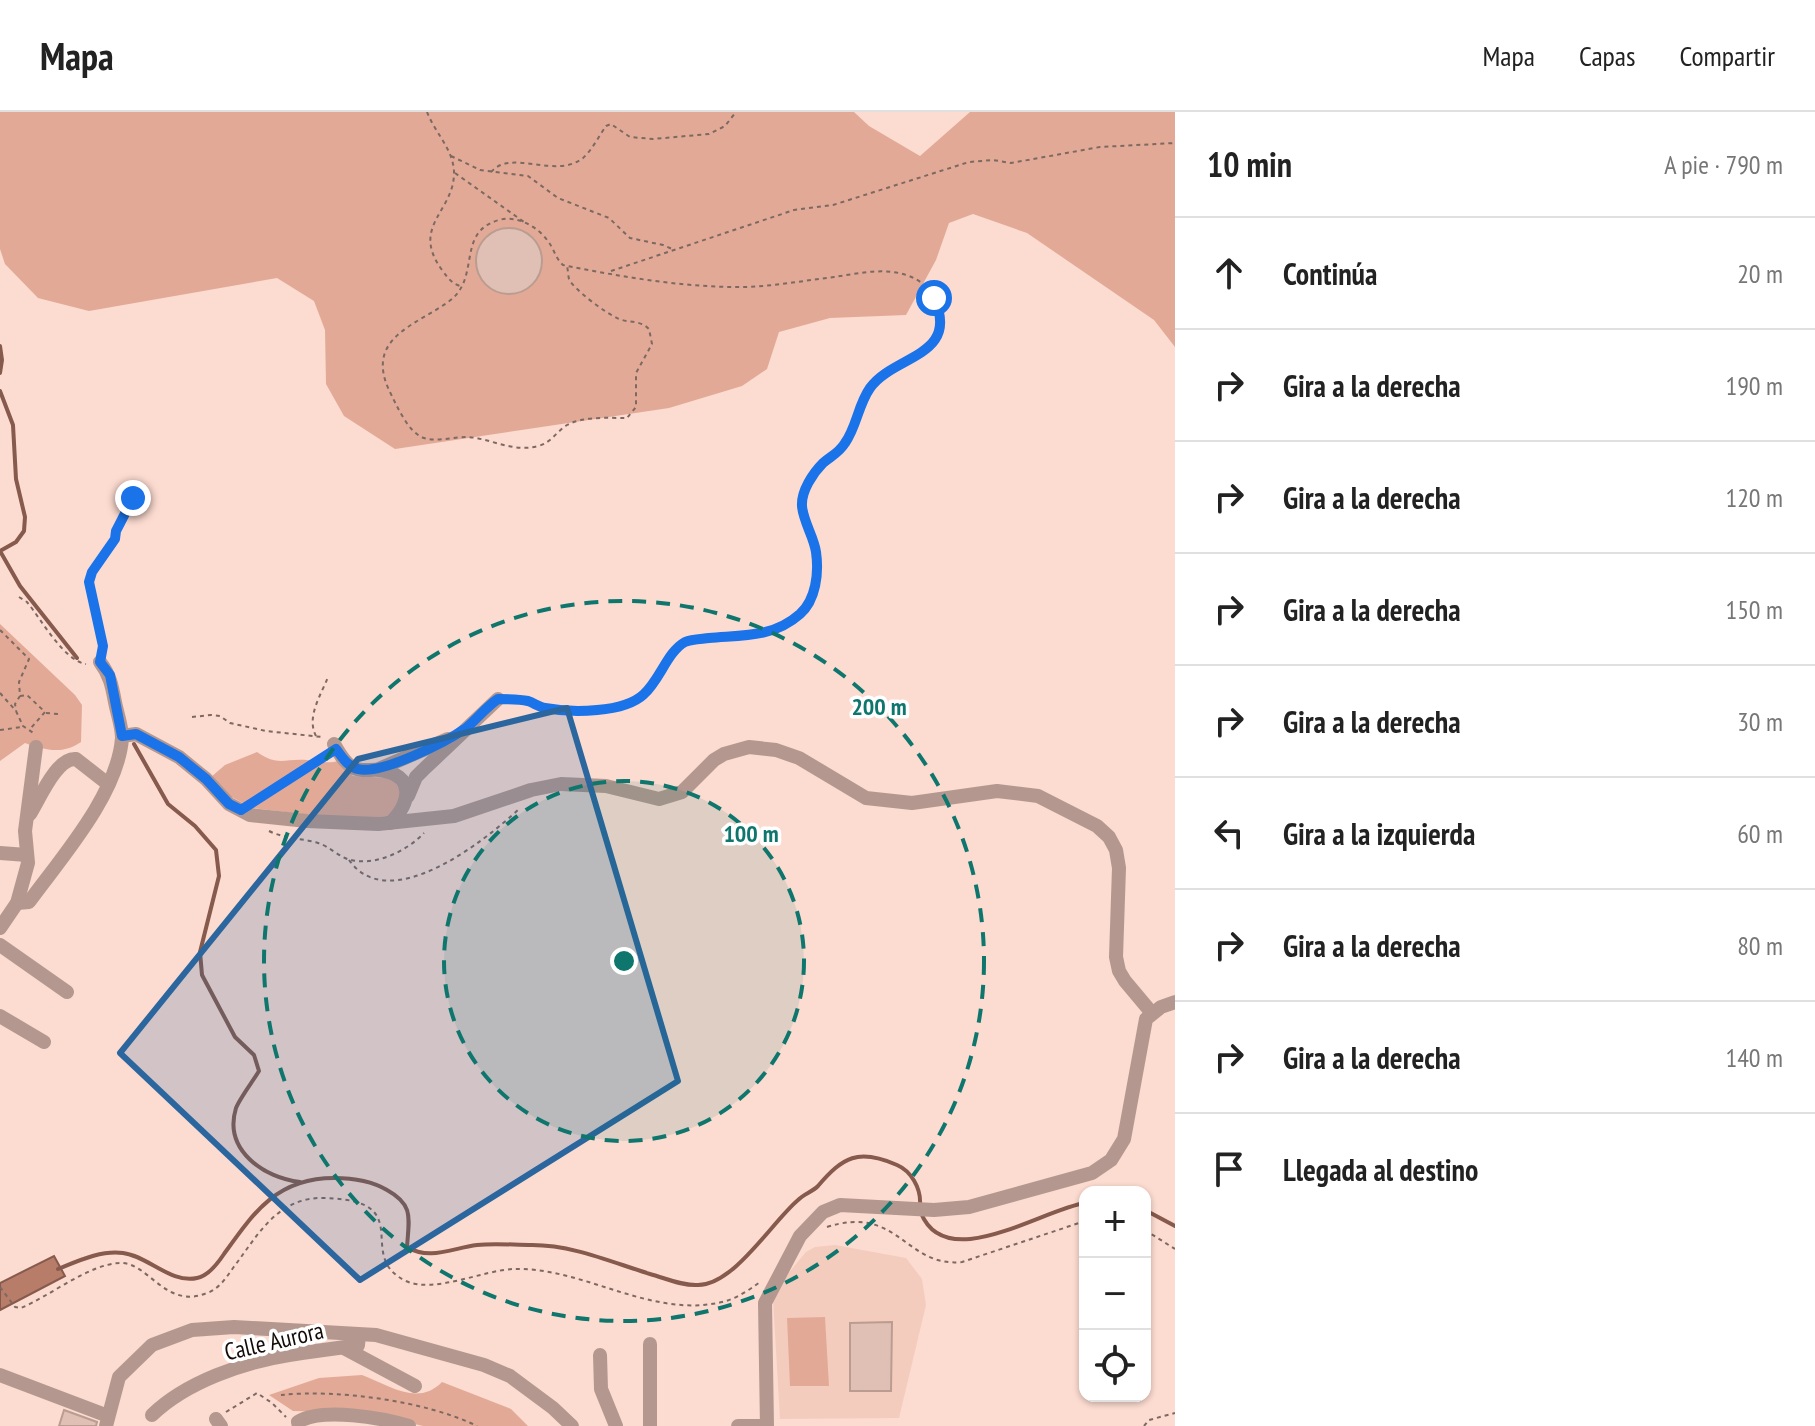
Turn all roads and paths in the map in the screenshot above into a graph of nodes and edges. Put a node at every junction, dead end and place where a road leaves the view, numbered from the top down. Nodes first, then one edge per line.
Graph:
1 (427, 112) edge
2 (736, 112) edge
3 (1175, 143) edge
4 (451, 156) junction
5 (491, 172) junction
6 (454, 173) junction
7 (525, 223) junction
8 (673, 250) junction
9 (567, 266) junction
10 (608, 272) junction
11 (462, 286) junction
12 (133, 498) dead end
13 (19, 597) dead end
14 (0, 630) edge
15 (100, 662) junction
16 (328, 677) dead end
17 (0, 693) edge
18 (20, 696) junction
19 (498, 699) joint
20 (16, 711) junction
21 (45, 712) junction
22 (58, 714) dead end
23 (192, 717) dead end
24 (23, 726) junction
25 (30, 728) junction
26 (463, 729) junction
27 (0, 730) edge
28 (122, 736) junction
29 (317, 737) junction
30 (335, 746) junction
31 (36, 747) joint
32 (379, 770) junction
33 (108, 784) junction
34 (531, 790) junction
35 (408, 796) junction
36 (246, 813) junction
37 (28, 818) junction
38 (435, 819) junction
39 (390, 823) junction
40 (0, 853) edge
41 (27, 855) junction
42 (349, 860) junction
43 (17, 903) junction
44 (0, 928) edge
45 (0, 945) edge
46 (67, 992) dead end
47 (1175, 1002) edge
48 (1151, 1012) junction
49 (0, 1016) edge
50 (44, 1042) dead end
51 (1079, 1223) edge
52 (828, 1226) dead end
53 (1151, 1234) edge
54 (1175, 1249) edge
55 (781, 1270) junction
56 (0, 1287) edge
57 (359, 1335) junction
58 (650, 1344) dead end
59 (344, 1348) junction
60 (600, 1355) dead end
61 (0, 1375) edge
62 (415, 1386) dead end
63 (281, 1395) dead end
64 (1175, 1413) edge
65 (152, 1415) dead end
66 (107, 1421) edge
67 (218, 1422) edge
68 (298, 1424) edge
69 (409, 1426) edge
70 (477, 1426) edge
71 (572, 1426) edge
72 (616, 1426) edge
73 (650, 1426) edge
74 (738, 1426) edge
75 (760, 1426) edge
76 (767, 1426) edge
77 (1144, 1426) edge

1 - 4 path
2 - 5 path
3 - 8 path
4 - 5 path
4 - 6 path
5 - 8 path
6 - 7 path
6 - 11 path
7 - 9 path
7 - 11 path
8 - 10 path
9 - 10 path
9 - 11 path
10 - 19 path
12 - 15 path
13 - 15 path
14 - 18 path
15 - 28 street
16 - 29 path
17 - 20 path
18 - 20 path
18 - 21 path
19 - 26 street
20 - 24 path
21 - 22 path
21 - 25 path
23 - 29 path
24 - 25 path
24 - 27 path
25 - 31 path
26 - 32 street
26 - 35 street
28 - 33 street
28 - 36 street
29 - 30 path
30 - 32 street
30 - 36 path
31 - 37 street
32 - 35 street
33 - 37 street
33 - 43 street
34 - 38 street
34 - 42 path
34 - 48 street
35 - 39 street
36 - 39 street
36 - 42 path
37 - 41 street
38 - 39 street
38 - 42 path
40 - 41 street
41 - 43 street
43 - 44 street
45 - 46 street
47 - 48 street
48 - 55 street
49 - 50 street
51 - 52 path
53 - 54 path
55 - 56 path
55 - 76 street
57 - 59 street, Calle Aurora
57 - 66 street
57 - 71 street
58 - 73 street
59 - 62 street
59 - 65 street, Calle Aurora
60 - 72 street
61 - 66 street
63 - 70 path
64 - 77 path
67 - 68 path
68 - 69 street
74 - 75 street

